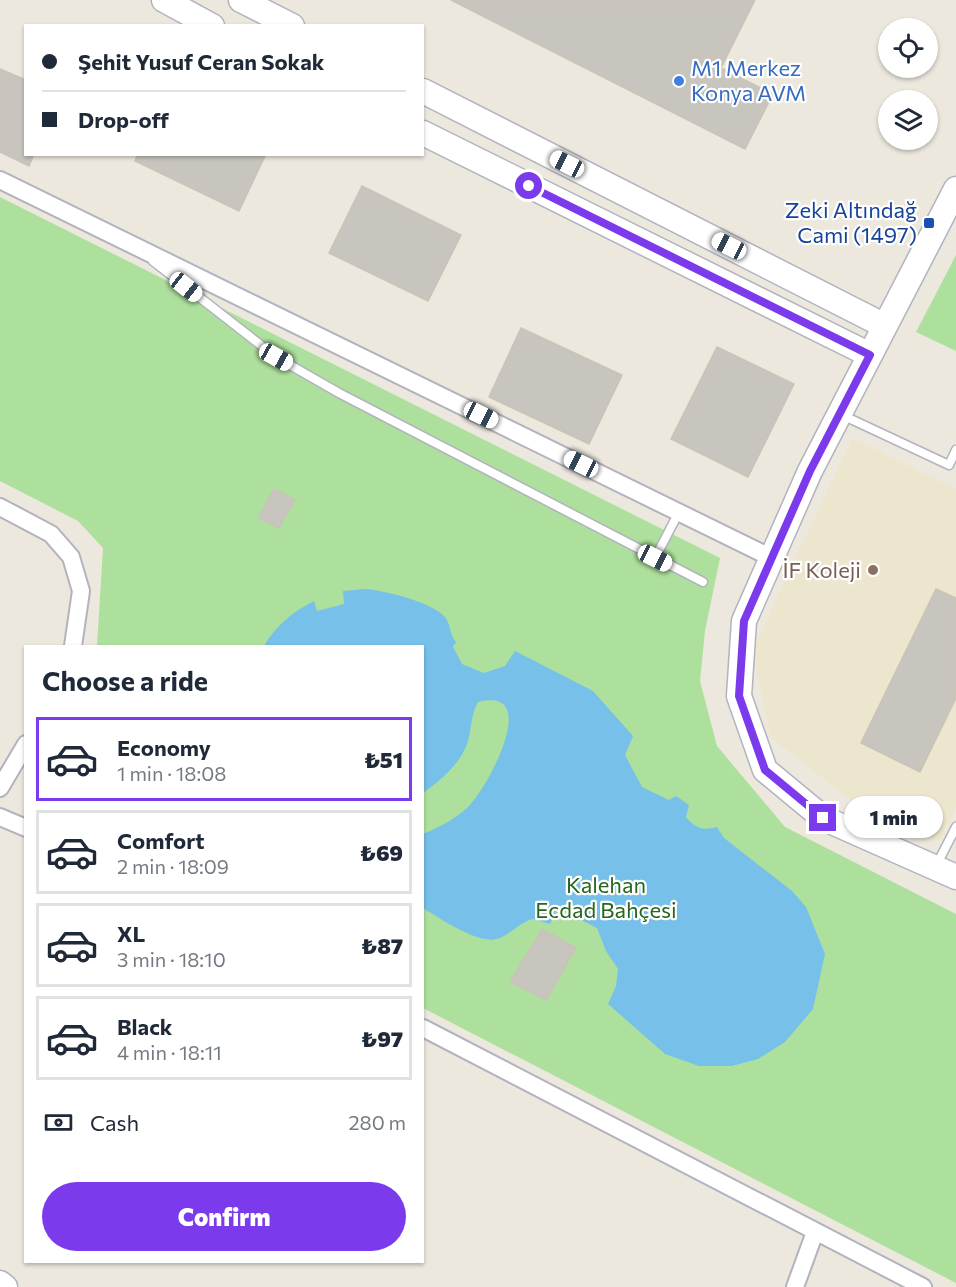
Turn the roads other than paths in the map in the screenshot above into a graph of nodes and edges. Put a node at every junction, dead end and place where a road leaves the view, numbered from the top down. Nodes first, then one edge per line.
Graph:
1 (164, 0) edge
2 (241, 0) edge
3 (208, 24) edge
4 (288, 24) edge
5 (424, 92) edge
6 (424, 134) edge
7 (0, 180) edge
8 (956, 189) edge
9 (131, 245) junction
10 (885, 326) junction
11 (870, 355) junction
12 (839, 414) junction
13 (956, 450) edge
14 (952, 467) edge
15 (0, 507) edge
16 (679, 512) junction
17 (655, 558) junction
18 (772, 558) junction
19 (702, 582) dead end
20 (73, 645) edge
21 (24, 747) edge
22 (0, 788) edge
23 (0, 817) edge
24 (24, 827) edge
25 (956, 827) edge
26 (945, 873) edge
27 (424, 1029) edge
28 (815, 1232) junction
29 (0, 1283) edge
30 (4, 1287) edge
31 (795, 1287) edge
32 (923, 1287) edge

1 - 3 street
2 - 4 street
5 - 10 street
6 - 11 street
7 - 9 street
8 - 10 street
9 - 16 street
9 - 17 lane
10 - 11 street
11 - 12 street
12 - 14 lane
12 - 18 street
13 - 14 lane
15 - 20 street
16 - 17 lane
16 - 18 street
17 - 19 lane
18 - 26 street
21 - 22 street
23 - 24 street
25 - 26 lane
27 - 28 street
28 - 31 street
28 - 32 street
29 - 30 street

